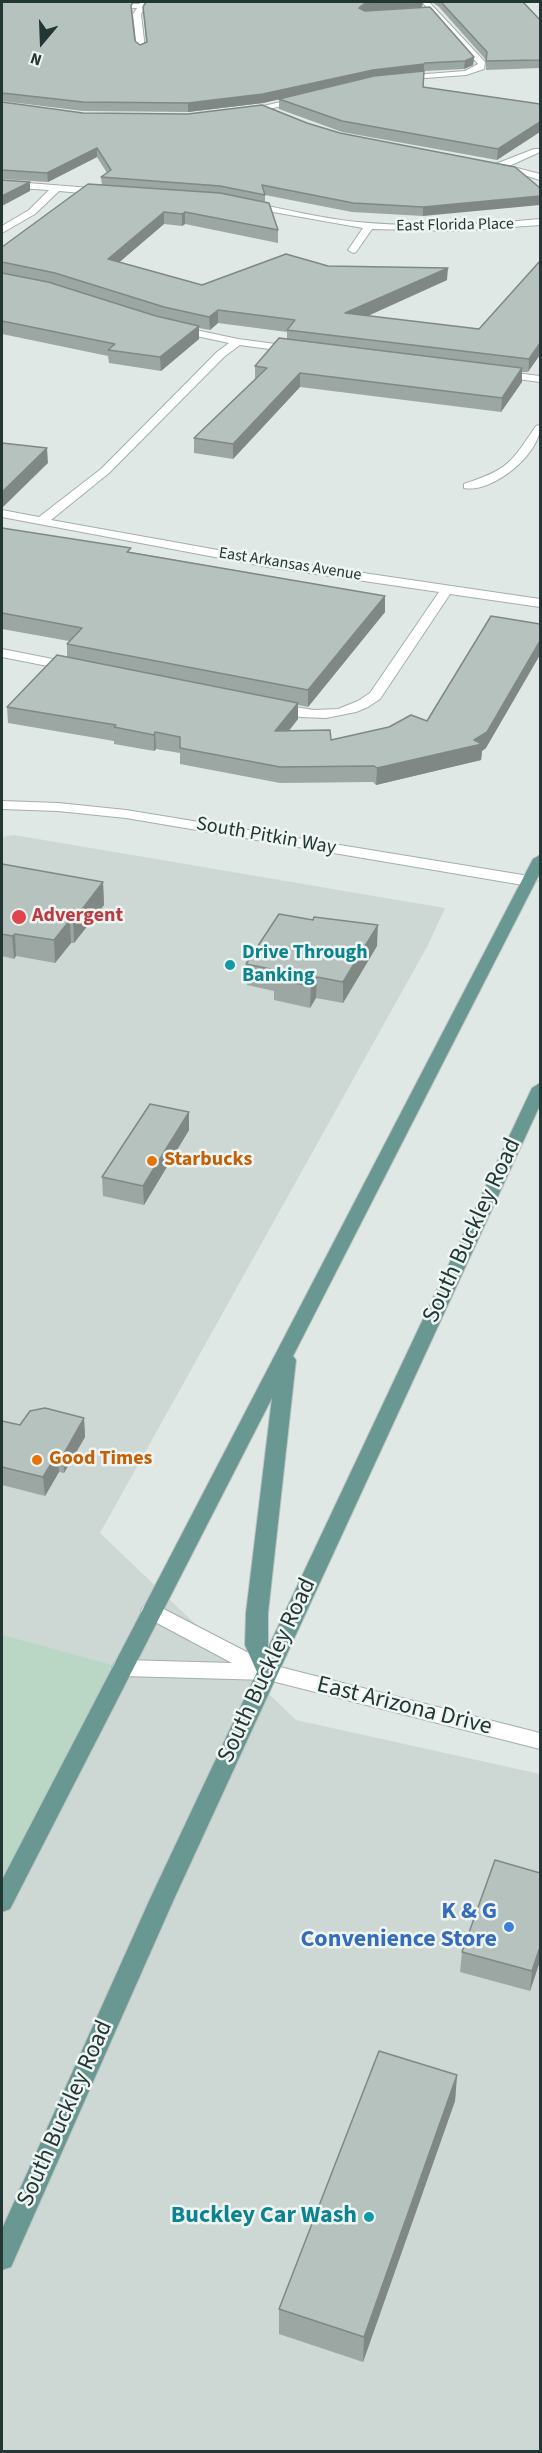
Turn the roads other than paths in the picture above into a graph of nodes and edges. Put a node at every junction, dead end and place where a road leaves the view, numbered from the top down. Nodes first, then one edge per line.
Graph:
1 (425, 2) edge
2 (141, 4) edge
3 (97, 5) edge
4 (434, 11) junction
5 (423, 12) edge
6 (141, 49) edge
7 (392, 79) edge
8 (310, 97) edge
9 (263, 108) junction
10 (232, 113) edge
11 (280, 116) edge
12 (537, 151) dead end
13 (540, 177) edge
14 (2, 184) edge
15 (56, 189) junction
16 (111, 192) edge
17 (233, 202) edge
18 (540, 222) edge
19 (369, 226) junction
20 (2, 230) edge
21 (353, 250) dead end
22 (170, 327) edge
23 (238, 342) junction
24 (310, 351) edge
25 (483, 372) edge
26 (540, 379) edge
27 (540, 428) edge
28 (468, 486) dead end
29 (2, 514) edge
30 (41, 522) junction
31 (447, 589) junction
32 (540, 603) edge
33 (2, 652) edge
34 (86, 669) edge
35 (265, 706) edge
36 (2, 805) edge
37 (540, 859) edge
38 (529, 881) junction
39 (540, 1088) edge
40 (288, 1349) junction
41 (152, 1611) junction
42 (123, 1668) junction
43 (268, 1672) junction
44 (540, 1741) edge
45 (2, 1902) edge
46 (2, 2258) edge

1 - 4 street
2 - 3 street
2 - 6 street
4 - 5 street
4 - 7 street
8 - 9 street
9 - 10 street
9 - 11 street
12 - 13 street
14 - 15 street
15 - 16 street
15 - 20 street
17 - 19 street, East Florida Place
18 - 19 street, East Florida Place
19 - 21 street, East Florida Place
22 - 23 street
23 - 24 street
23 - 30 street
25 - 26 street
27 - 28 street
29 - 30 street, East Arkansas Avenue
30 - 31 street, East Arkansas Avenue
31 - 32 street, East Arkansas Avenue
31 - 35 street
33 - 34 street
36 - 38 street, South Pitkin Way
37 - 38 main road
38 - 40 main road
39 - 43 main road, South Buckley Road
40 - 41 main road
40 - 43 main road
41 - 42 main road
41 - 43 street, East Arizona Drive
42 - 43 street, East Arizona Drive
42 - 45 main road
43 - 44 street, East Arizona Drive
43 - 46 main road, South Buckley Road

